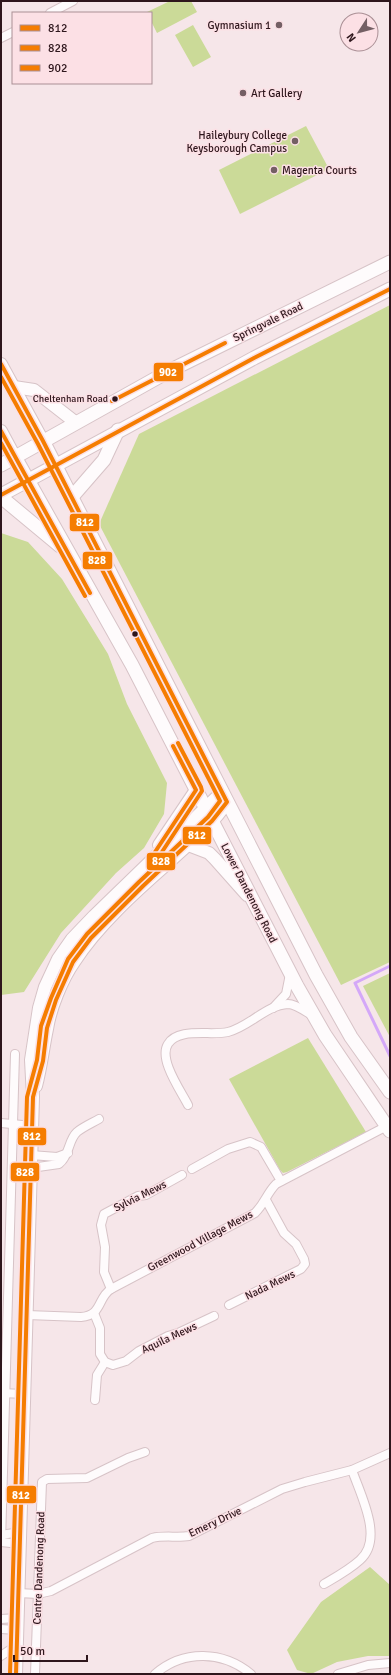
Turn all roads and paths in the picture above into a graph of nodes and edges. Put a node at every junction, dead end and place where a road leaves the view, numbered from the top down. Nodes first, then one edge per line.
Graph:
1 (73, 1) edge
2 (52, 12) edge
3 (12, 32) edge
4 (1, 38) edge
5 (390, 262) edge
6 (390, 289) edge
7 (1, 364) edge
8 (14, 387) junction
9 (75, 422) junction
10 (118, 430) junction
11 (1, 431) edge
12 (43, 441) junction
13 (15, 457) junction
14 (1, 465) edge
15 (55, 466) junction
16 (27, 480) junction
17 (1, 496) edge
18 (71, 498) junction
19 (66, 551) junction
20 (196, 790) junction
21 (224, 797) junction
22 (205, 808) junction
23 (212, 821) junction
24 (188, 845) junction
25 (148, 863) junction
26 (253, 902) junction
27 (290, 974) junction
28 (273, 1008) junction
29 (314, 1017) junction
30 (15, 1054) dead end
31 (390, 1092) edge
32 (34, 1097) junction
33 (188, 1105) dead end
34 (99, 1119) dead end
35 (1, 1123) edge
36 (13, 1124) junction
37 (33, 1126) junction
38 (389, 1129) edge
39 (68, 1153) junction
40 (31, 1156) junction
41 (31, 1168) junction
42 (192, 1169) dead end
43 (182, 1175) dead end
44 (281, 1181) junction
45 (266, 1200) junction
46 (5, 1259) edge
47 (111, 1289) junction
48 (229, 1305) dead end
49 (94, 1313) junction
50 (27, 1315) junction
51 (214, 1316) dead end
52 (105, 1362) junction
53 (3, 1393) edge
54 (24, 1394) junction
55 (96, 1400) dead end
56 (145, 1452) dead end
57 (390, 1453) edge
58 (352, 1470) junction
59 (20, 1532) junction
60 (1, 1535) edge
61 (1, 1542) edge
62 (20, 1544) junction
63 (324, 1584) dead end
64 (18, 1593) junction
65 (38, 1594) junction
66 (1, 1619) edge
67 (17, 1624) junction
68 (1, 1629) edge
69 (17, 1645) junction
70 (1, 1656) edge
71 (390, 1663) edge
72 (16, 1674) edge
73 (35, 1674) edge
74 (155, 1674) edge
75 (251, 1674) edge
76 (338, 1674) edge

1 - 2 street
3 - 4 street
5 - 9 highway, Springvale Road
6 - 10 highway
7 - 8 main road
8 - 9 main road
8 - 12 main road
9 - 12 highway, Springvale Road
10 - 15 highway
10 - 18 highway
11 - 13 main road
12 - 13 highway, Springvale Road
12 - 15 highway
13 - 14 highway, Springvale Road
13 - 16 highway
15 - 16 highway
15 - 18 highway, Lower Dandenong Road
16 - 17 highway
16 - 19 highway, Lower Dandenong Road
17 - 19 highway
18 - 21 highway, Lower Dandenong Road
19 - 20 highway, Lower Dandenong Road
20 - 22 highway, Lower Dandenong Road
20 - 25 main road
21 - 22 main road, Centre Dandenong Road
21 - 23 main road, Centre Dandenong Road
21 - 31 highway, Lower Dandenong Road
22 - 23 highway, Lower Dandenong Road
22 - 25 main road, Centre Dandenong Road
23 - 24 main road, Centre Dandenong Road
23 - 26 highway, Lower Dandenong Road
24 - 26 main road
24 - 32 main road, Centre Dandenong Road
25 - 32 main road, Centre Dandenong Road
26 - 27 highway, Lower Dandenong Road
27 - 28 street
27 - 29 highway, Lower Dandenong Road
28 - 29 street
28 - 33 street
29 - 38 highway, Lower Dandenong Road
30 - 36 street
32 - 37 main road, Centre Dandenong Road
34 - 39 street
35 - 36 street
36 - 37 street
36 - 46 street
37 - 40 main road, Centre Dandenong Road
38 - 44 street, Greenwood Village Mews
39 - 40 street
39 - 41 street
40 - 41 main road, Centre Dandenong Road
41 - 50 main road, Centre Dandenong Road
42 - 44 street
43 - 47 street, Sylvia Mews
44 - 45 street, Greenwood Village Mews
45 - 47 street, Greenwood Village Mews
45 - 48 street, Nada Mews
46 - 53 street
47 - 49 street, Greenwood Village Mews
49 - 50 street
49 - 52 street
50 - 54 main road, Centre Dandenong Road
51 - 52 street, Aquila Mews
52 - 55 street
53 - 54 street
53 - 60 street
54 - 59 main road, Centre Dandenong Road
56 - 65 street, Centre Dandenong Road
57 - 58 street, Emery Drive
58 - 63 street
58 - 65 street, Emery Drive
59 - 60 street
59 - 62 main road, Centre Dandenong Road
60 - 61 street
61 - 62 street
62 - 64 main road, Centre Dandenong Road
64 - 65 street, Emery Drive
64 - 67 main road, Centre Dandenong Road
65 - 73 street, Centre Dandenong Road
66 - 67 street
67 - 68 street
67 - 69 main road, Centre Dandenong Road
69 - 70 street
69 - 72 main road, Centre Dandenong Road
71 - 76 street
74 - 75 street

